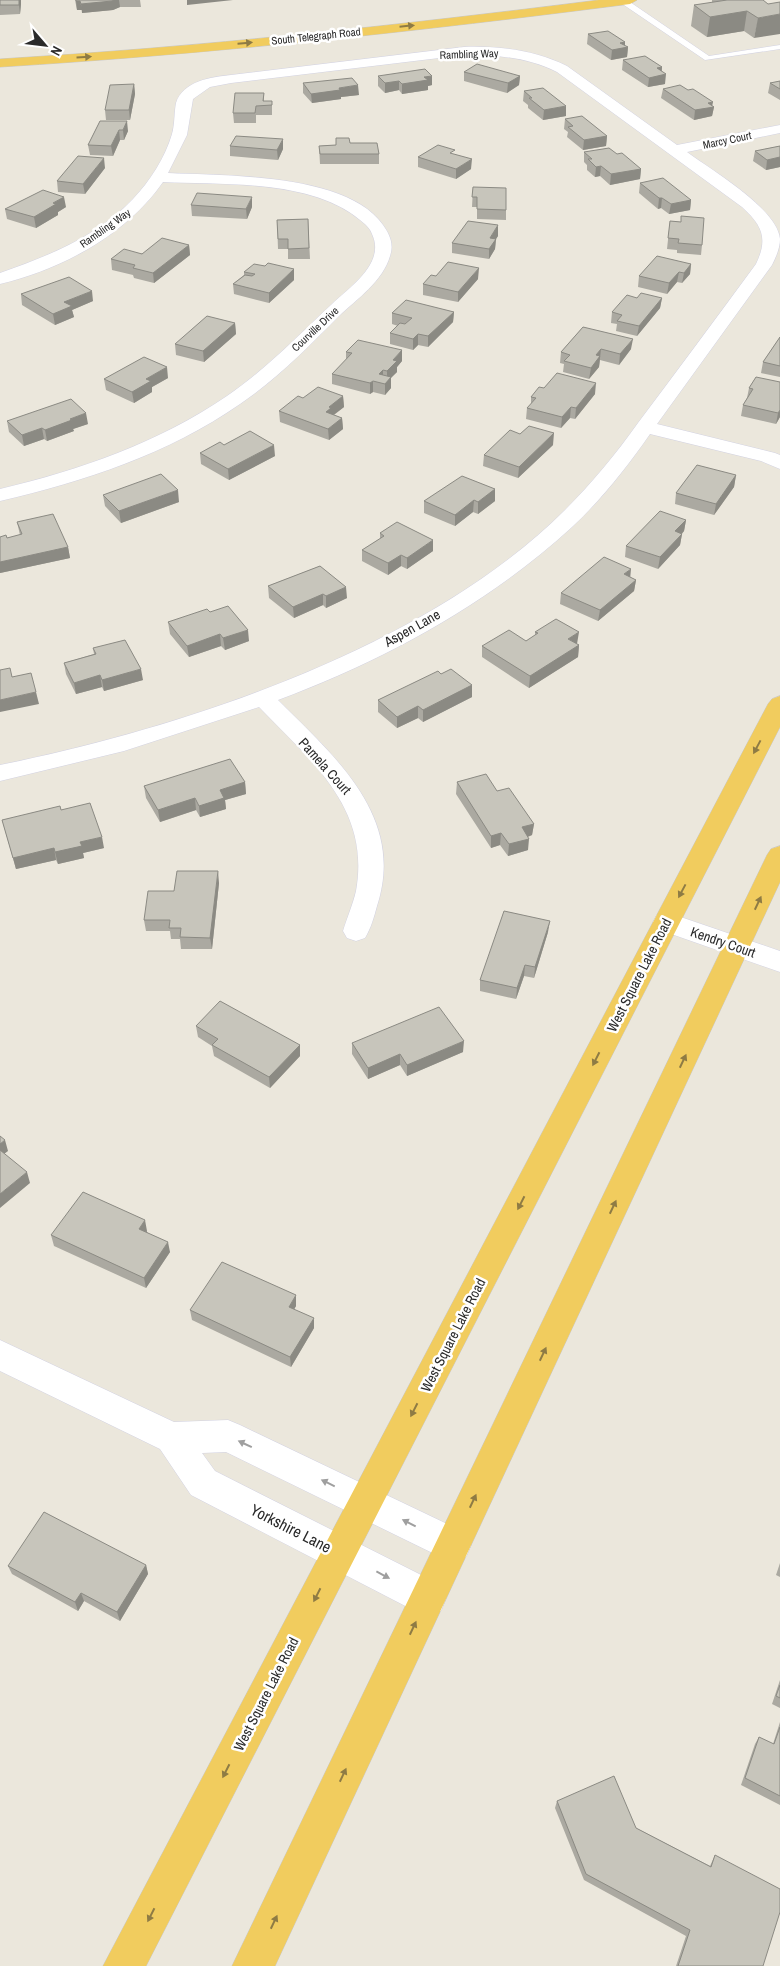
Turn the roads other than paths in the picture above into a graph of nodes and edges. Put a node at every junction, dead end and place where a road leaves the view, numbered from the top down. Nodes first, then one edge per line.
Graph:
1 (627, 0) edge
2 (780, 47) edge
3 (0, 63) edge
4 (780, 129) edge
5 (675, 150) junction
6 (158, 177) junction
7 (0, 279) edge
8 (645, 427) junction
9 (776, 459) edge
10 (0, 495) edge
11 (263, 698) junction
12 (780, 704) edge
13 (0, 773) edge
14 (780, 855) edge
15 (666, 922) junction
16 (356, 931) dead end
17 (737, 947) junction
18 (780, 962) edge
19 (0, 1355) edge
20 (172, 1438) junction
21 (366, 1502) junction
22 (453, 1545) junction
23 (340, 1552) junction
24 (428, 1598) junction
25 (124, 1966) edge
26 (253, 1966) edge

1 - 2 lane
3 -> 1 highway, South Telegraph Road
4 - 5 street, Marcy Court
5 - 6 street, Rambling Way
5 - 8 street, Rambling Way
6 - 7 street, Rambling Way
6 - 10 street, Courville Drive
8 - 9 street
8 - 11 street, Aspen Lane
11 - 13 street, Aspen Lane
11 - 16 street, Pamela Court
12 -> 15 highway, West Square Lake Road
17 -> 14 highway
15 - 17 street, Kendry Court
15 -> 21 highway, West Square Lake Road
17 - 18 street, Kendry Court
22 -> 17 highway
19 - 20 street, Yorkshire Lane
21 -> 20 street, Yorkshire Lane
20 - 23 street, Yorkshire Lane
22 -> 21 street, Yorkshire Lane
21 - 23 highway, West Square Lake Road
22 - 24 highway
23 -> 24 street, Yorkshire Lane
23 -> 25 highway, West Square Lake Road
26 -> 24 highway

